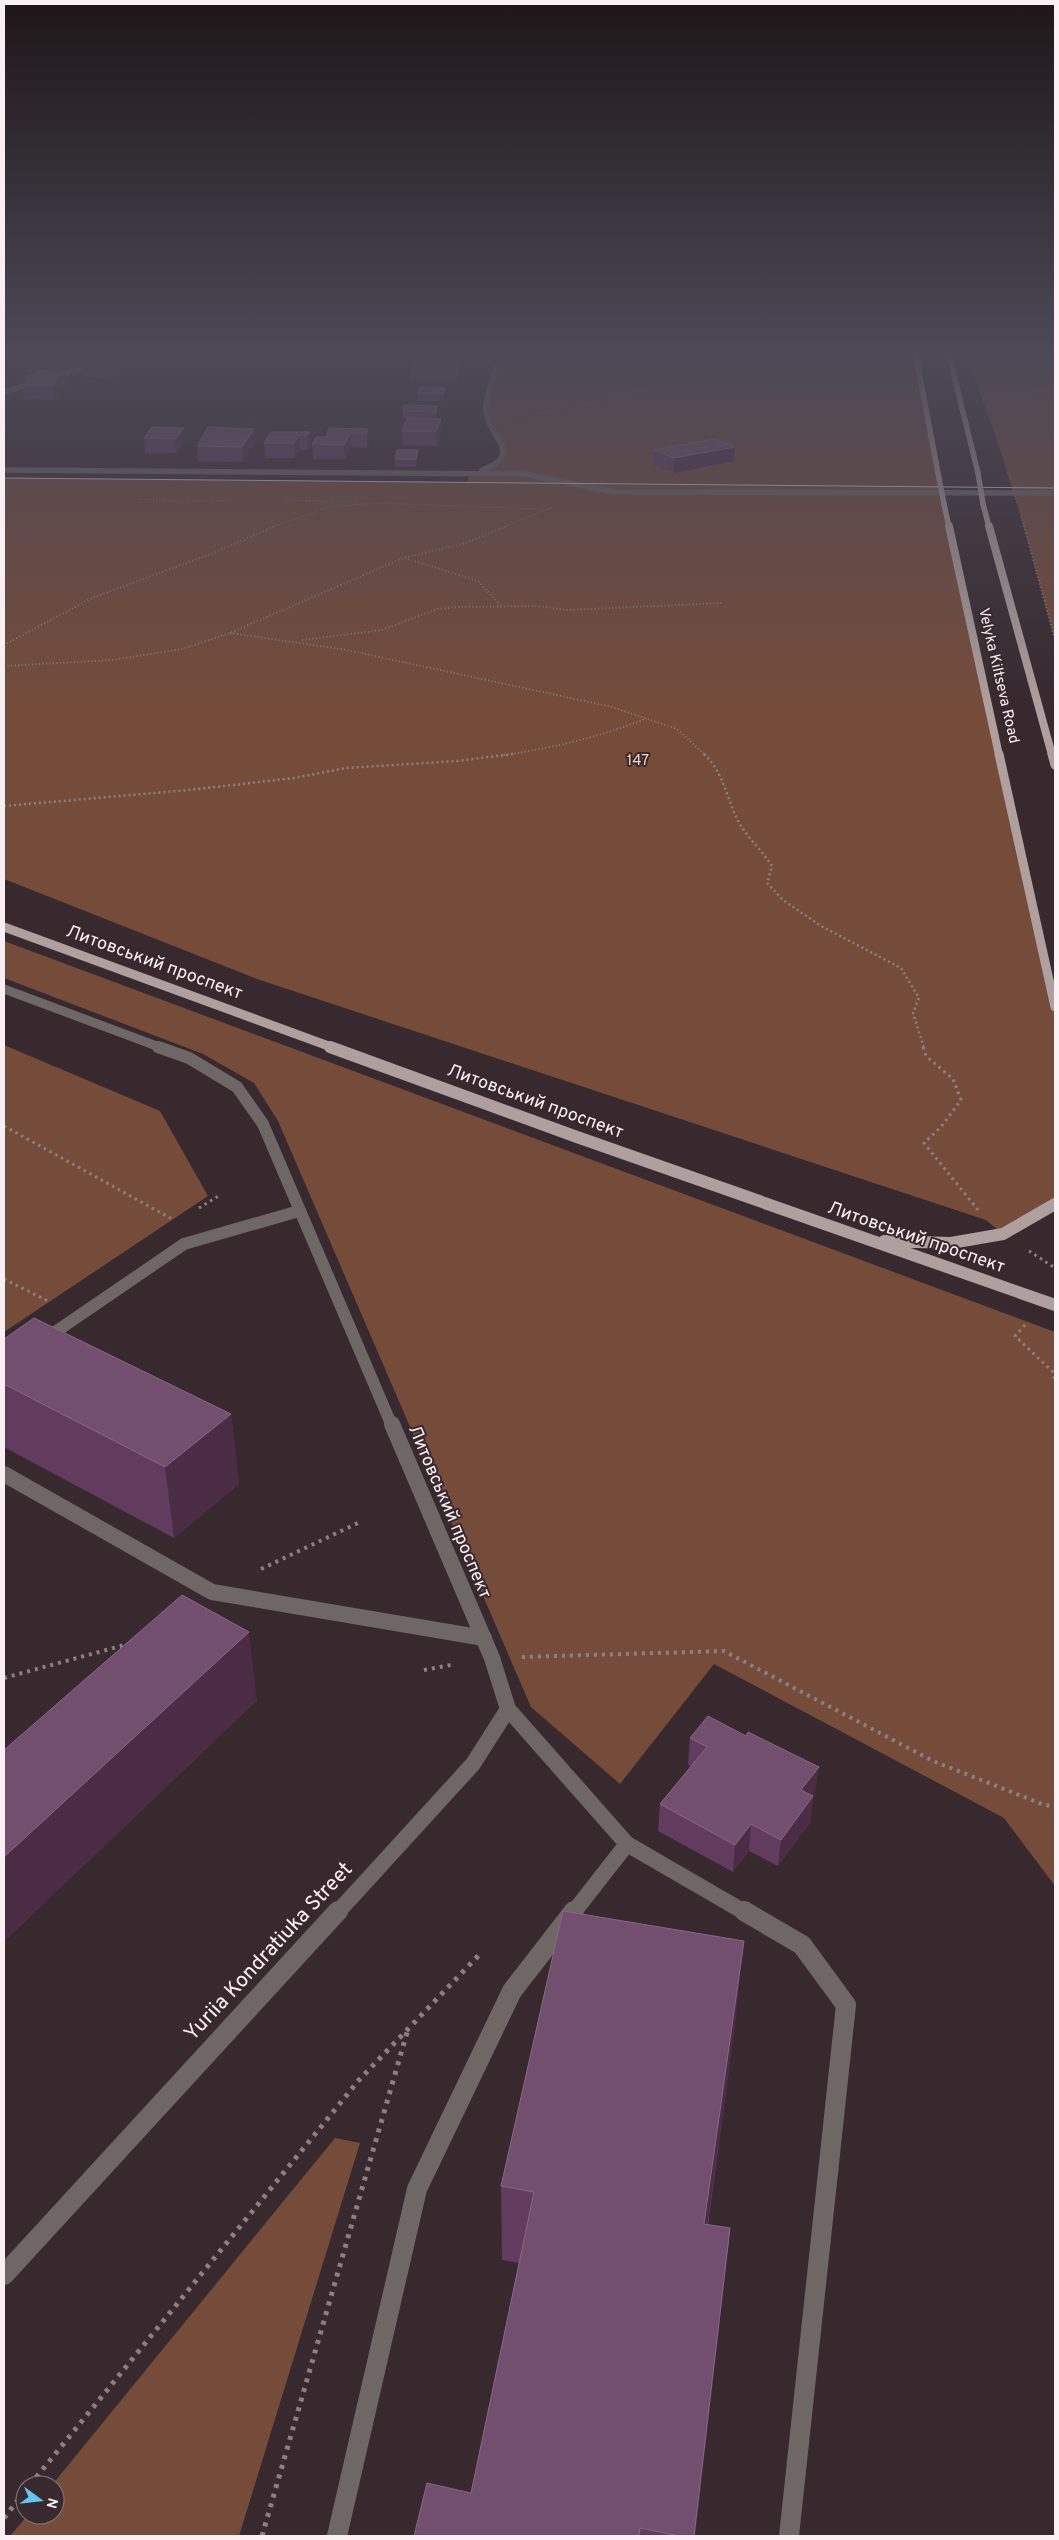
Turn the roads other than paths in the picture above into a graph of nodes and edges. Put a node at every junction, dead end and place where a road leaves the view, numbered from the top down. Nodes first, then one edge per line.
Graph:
1 (4, 470) edge
2 (483, 470) edge
3 (937, 470) edge
4 (977, 470) edge
5 (470, 474) junction
6 (1055, 493) edge
7 (1055, 765) edge
8 (4, 927) edge
9 (4, 989) edge
10 (1055, 1008) edge
11 (1055, 1204) edge
12 (299, 1211) junction
13 (872, 1240) junction
14 (1055, 1305) edge
15 (36, 1345) edge
16 (4, 1474) edge
17 (484, 1638) junction
18 (508, 1709) junction
19 (627, 1844) junction
20 (4, 2275) edge
21 (337, 2536) edge
22 (789, 2536) edge

1 - 5 street
2 - 5 street
3 - 10 main road, Velyka Kiltseva Road, bridge
4 - 7 main road, Velyka Kiltseva Road, bridge
5 - 6 street
8 - 13 main road, Литовський проспект
9 - 12 street, Литовський проспект
11 - 13 main road
12 - 15 street
12 - 17 street, Литовський проспект
13 - 14 main road, Литовський проспект
16 - 17 street
17 - 18 street
18 - 19 street
18 - 20 street, Yuriia Kondratiuka Street
19 - 21 street
19 - 22 street

